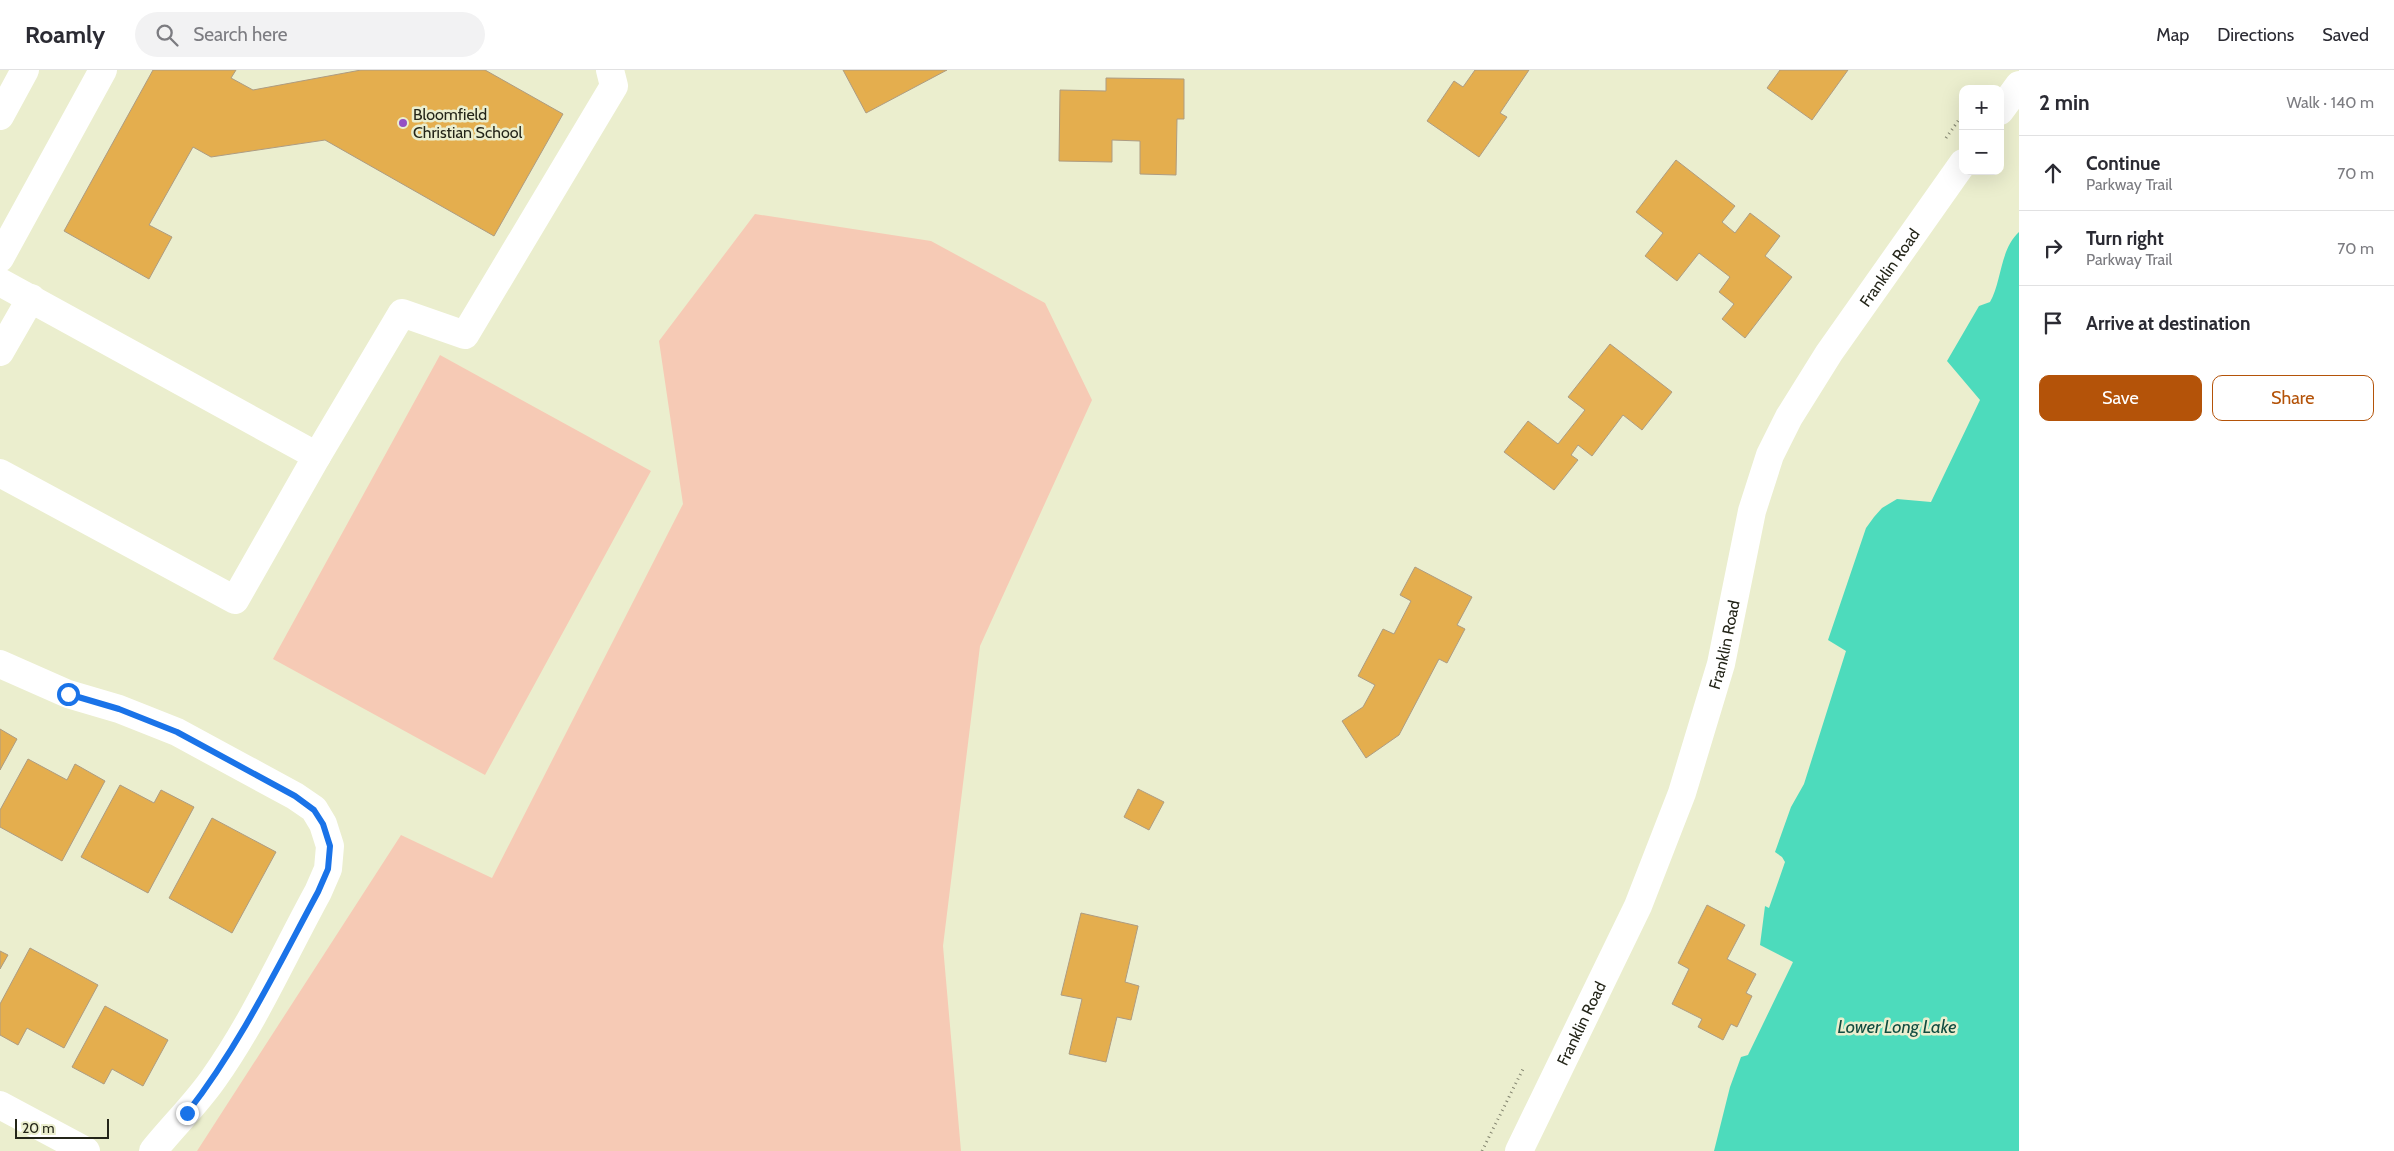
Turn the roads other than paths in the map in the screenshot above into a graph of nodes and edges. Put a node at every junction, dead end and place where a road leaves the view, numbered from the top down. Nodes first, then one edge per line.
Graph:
1 (25, 70) edge
2 (103, 70) edge
3 (610, 70) edge
4 (2019, 85) edge
5 (2004, 106) edge
6 (0, 116) edge
7 (1959, 169) edge
8 (0, 258) edge
9 (0, 282) edge
10 (32, 298) junction
11 (0, 352) edge
12 (317, 456) junction
13 (0, 473) edge
14 (0, 664) edge
15 (0, 1105) edge
16 (86, 1151) edge
17 (153, 1151) edge
18 (1519, 1151) edge

1 - 6 street
2 - 8 street
3 - 12 street
4 - 5 street
7 - 18 street, Franklin Road
9 - 10 street
10 - 11 street
10 - 12 street
12 - 13 street
14 - 17 street
15 - 16 street

